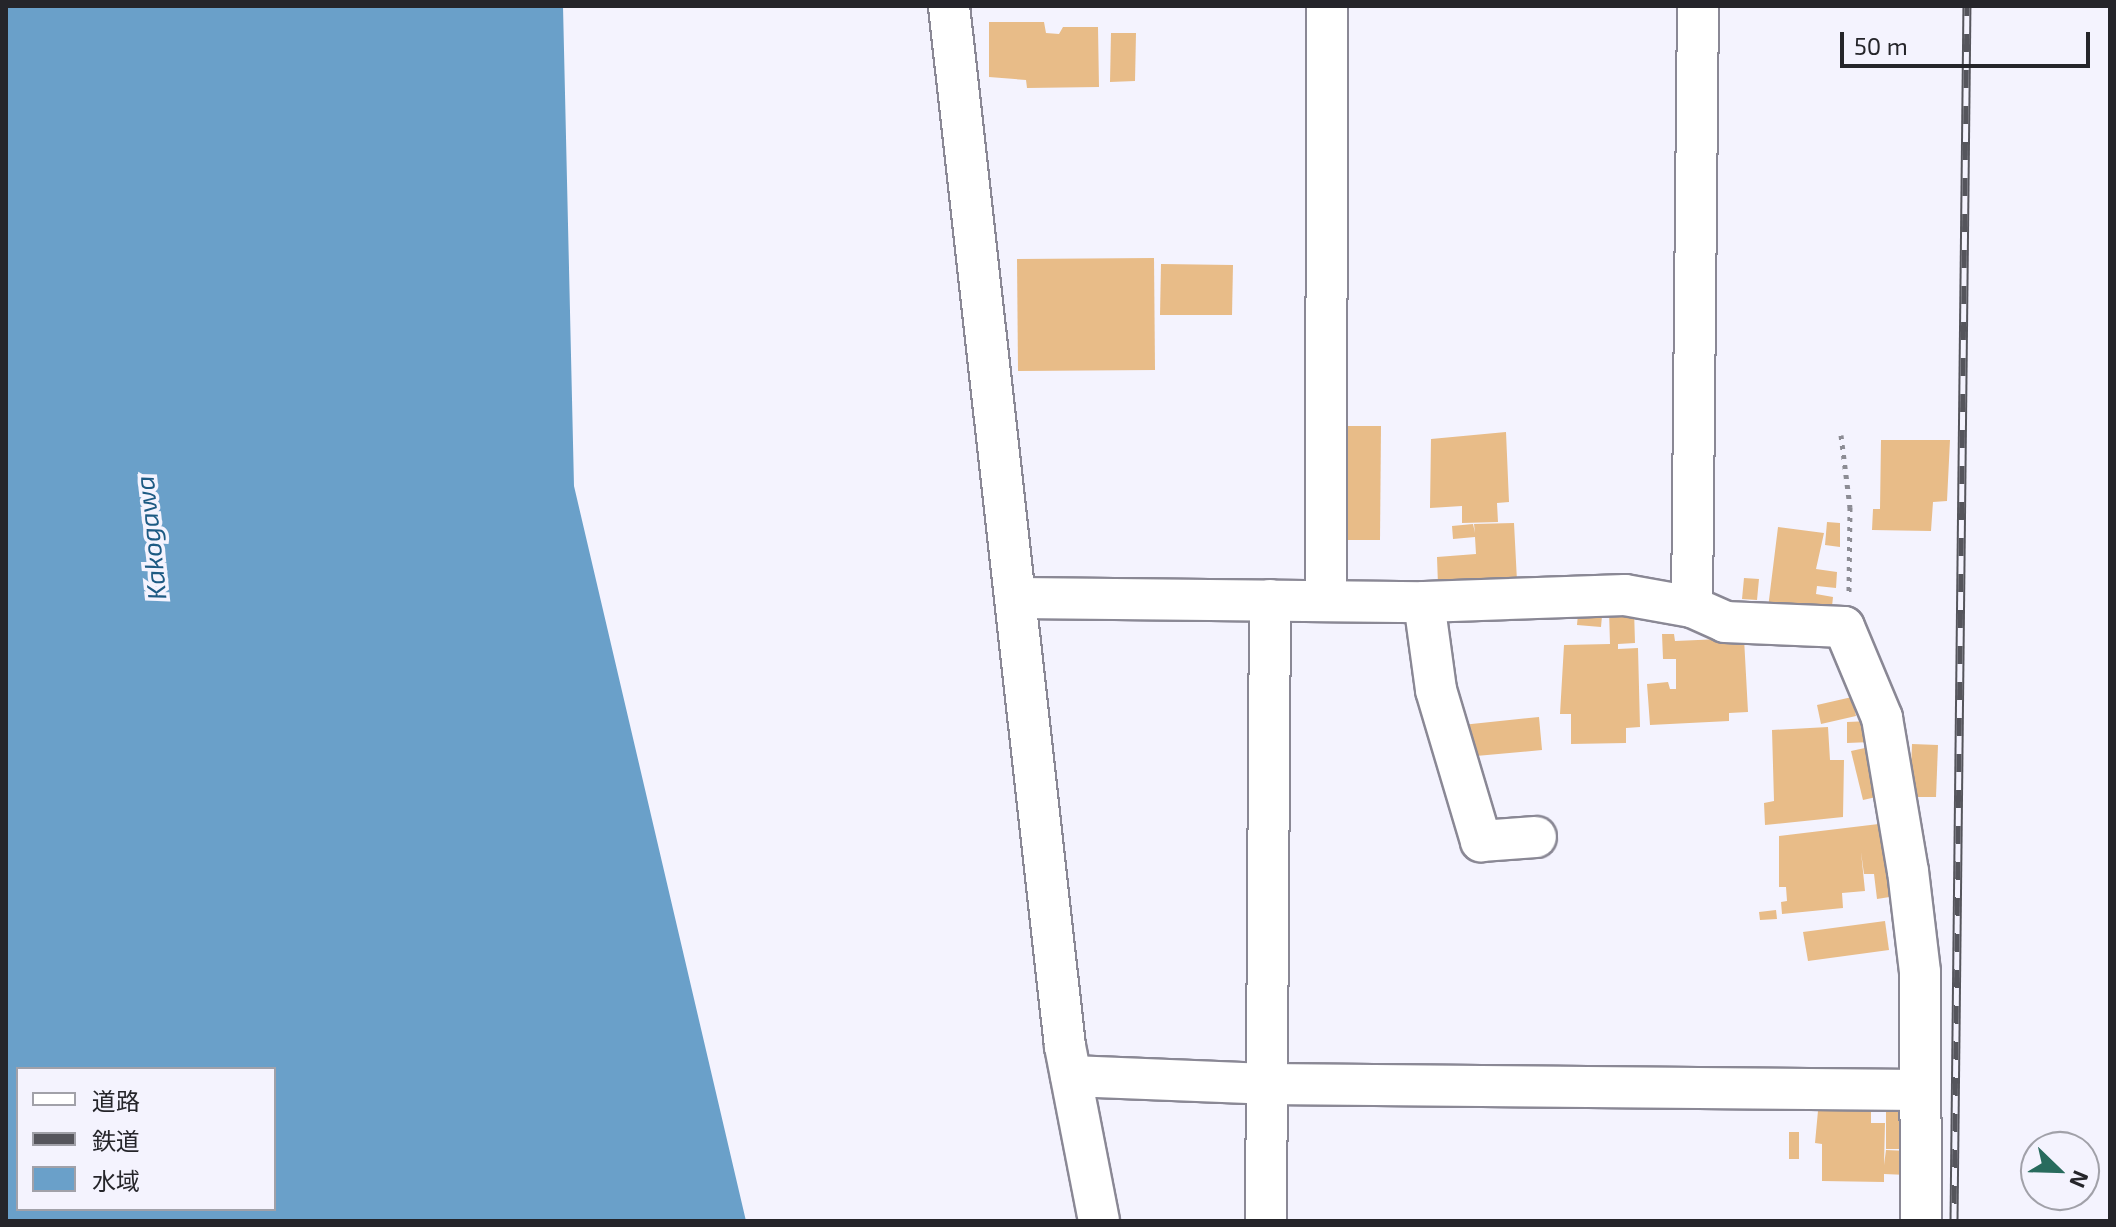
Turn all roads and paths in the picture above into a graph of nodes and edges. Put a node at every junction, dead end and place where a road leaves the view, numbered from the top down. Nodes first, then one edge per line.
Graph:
1 (949, 6) edge
2 (1327, 6) edge
3 (1698, 6) edge
4 (1841, 435) dead end
5 (1019, 598) junction
6 (1270, 600) junction
7 (1326, 600) junction
8 (1424, 602) junction
9 (1692, 607) junction
10 (1844, 627) junction
11 (1536, 837) dead end
12 (1071, 1076) junction
13 (1267, 1084) junction
14 (1920, 1090) junction
15 (1099, 1221) edge
16 (1266, 1221) edge
17 (1921, 1221) edge

1 - 5 street
2 - 7 street
3 - 9 street
4 - 10 path
5 - 6 street
5 - 12 street
6 - 7 street
6 - 13 street
7 - 8 street
8 - 9 street
8 - 11 street
9 - 10 street
10 - 14 street
12 - 13 street
12 - 15 street
13 - 14 street
13 - 16 street
14 - 17 street

